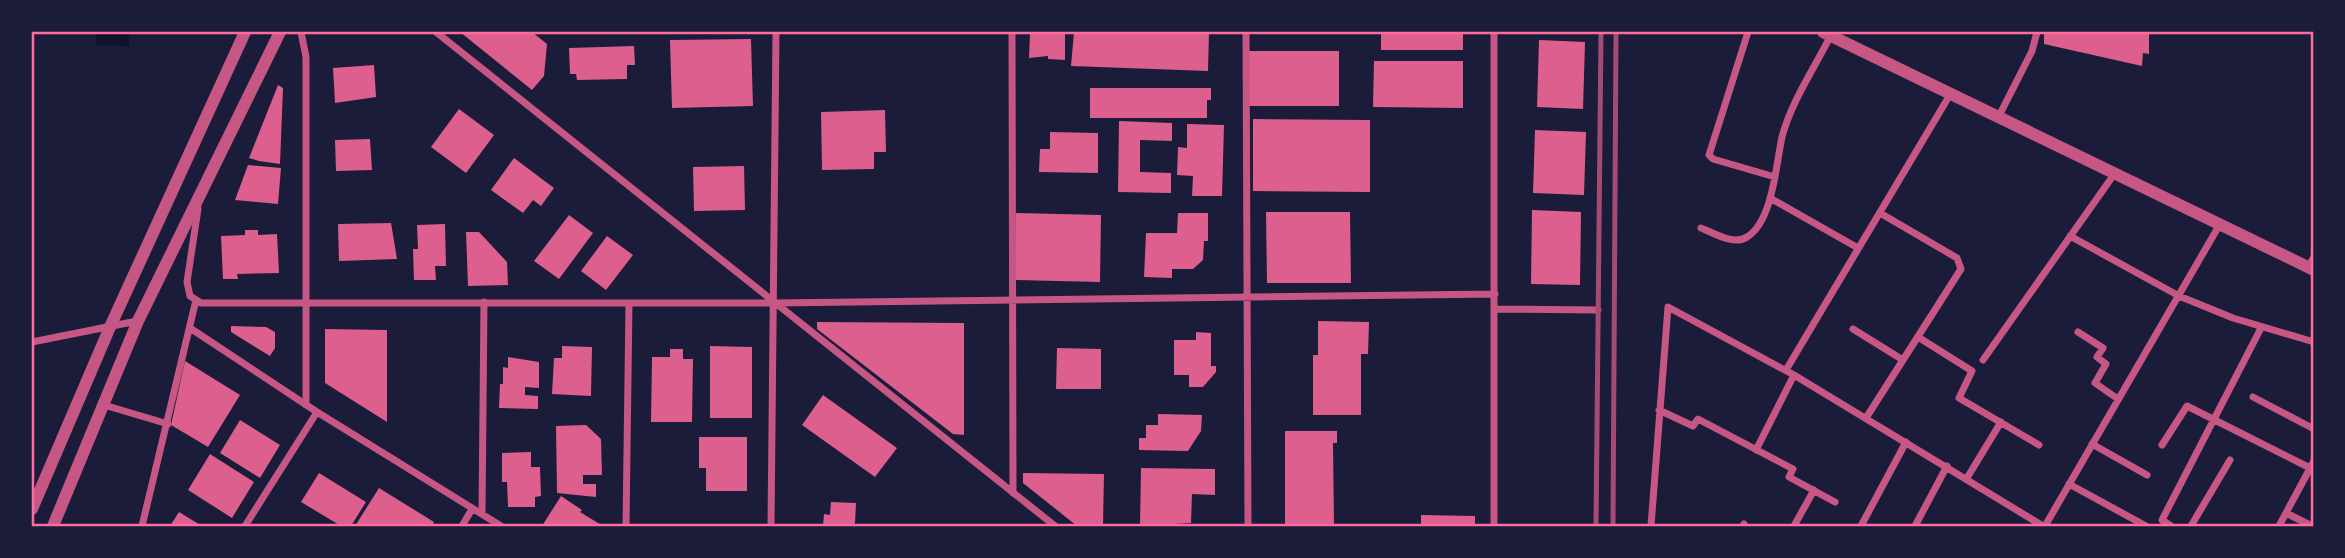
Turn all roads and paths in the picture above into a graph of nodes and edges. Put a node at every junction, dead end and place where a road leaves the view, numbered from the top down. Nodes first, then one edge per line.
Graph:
1 (245, 32) edge
2 (280, 32) edge
3 (301, 32) edge
4 (436, 32) edge
5 (776, 32) edge
6 (1012, 32) edge
7 (1247, 32) edge
8 (1494, 32) edge
9 (1748, 32) edge
10 (2037, 32) edge
11 (1827, 33) edge
12 (1951, 93) junction
13 (1999, 117) junction
14 (2115, 173) junction
15 (1775, 177) junction
16 (1770, 198) junction
17 (199, 199) junction
18 (1880, 213) junction
19 (2221, 224) junction
20 (1701, 228) dead end
21 (2070, 236) junction
22 (1858, 248) junction
23 (2312, 264) edge
24 (1495, 294) junction
25 (2179, 296) junction
26 (1248, 298) junction
27 (196, 300) junction
28 (1013, 300) junction
29 (306, 302) junction
30 (484, 302) junction
31 (629, 303) junction
32 (774, 303) junction
33 (1495, 309) junction
34 (1598, 310) dead end
35 (138, 321) junction
36 (110, 327) junction
37 (190, 328) junction
38 (2261, 328) junction
39 (1853, 329) dead end
40 (2078, 332) dead end
41 (1918, 337) junction
42 (32, 342) edge
43 (2314, 342) edge
44 (1903, 360) junction
45 (1983, 360) dead end
46 (1786, 370) junction
47 (1794, 375) junction
48 (2253, 397) dead end
49 (2118, 399) junction
50 (104, 405) junction
51 (306, 405) junction
52 (1659, 410) junction
53 (317, 412) junction
54 (1866, 418) junction
55 (2214, 419) junction
56 (2001, 422) junction
57 (168, 425) junction
58 (2314, 429) edge
59 (1906, 442) junction
60 (2092, 444) junction
61 (2039, 445) dead end
62 (2162, 445) dead end
63 (1756, 450) junction
64 (2230, 460) dead end
65 (2312, 464) edge
66 (1947, 466) junction
67 (2147, 475) dead end
68 (1967, 478) junction
69 (2069, 484) junction
70 (1814, 490) junction
71 (1013, 494) junction
72 (1835, 502) dead end
73 (32, 509) edge
74 (472, 509) junction
75 (2286, 513) junction
76 (482, 514) junction
77 (53, 527) edge
78 (142, 527) edge
79 (245, 527) edge
80 (462, 527) edge
81 (501, 527) edge
82 (626, 527) edge
83 (771, 527) edge
84 (1055, 527) edge
85 (1248, 527) edge
86 (1494, 527) edge
87 (1651, 527) edge
88 (1794, 527) edge
89 (1861, 527) edge
90 (1915, 527) edge
91 (2044, 527) edge
92 (2146, 527) edge
93 (2171, 527) edge
94 (2191, 527) edge
95 (2279, 527) edge
96 (2312, 527) edge

1 - 36 street
2 - 17 street
3 - 29 street
4 - 32 street
5 - 32 street
6 - 28 street
7 - 26 street
8 - 24 street
9 - 15 street
10 - 13 street
11 - 12 street
11 - 15 street
12 - 13 street
12 - 18 street
13 - 14 street
14 - 19 street
14 - 21 street
15 - 16 street
16 - 20 street
16 - 22 street
17 - 27 street
17 - 35 street
18 - 22 street
18 - 41 street
19 - 23 street
19 - 25 street
21 - 25 street
21 - 45 street
22 - 46 street
24 - 26 street
24 - 33 street
25 - 38 street
25 - 49 street
26 - 28 street
26 - 85 street
27 - 29 street
27 - 37 street
28 - 32 street
28 - 71 street
29 - 30 street
29 - 51 street
30 - 31 street
30 - 76 street
31 - 32 street
31 - 82 street
32 - 71 street
32 - 83 street
33 - 34 street
33 - 86 street
35 - 36 street
35 - 50 street
36 - 42 street
36 - 73 street
37 - 51 street
37 - 57 street
38 - 43 street
38 - 55 street
39 - 44 street
40 - 49 street
41 - 44 street
41 - 56 street
44 - 54 street
46 - 47 street
46 - 52 street
47 - 54 street
47 - 63 street
48 - 58 street
49 - 60 street
50 - 57 street
50 - 77 street
51 - 53 street
52 - 63 street
52 - 87 street
53 - 74 street
53 - 79 street
54 - 59 street
55 - 62 street
55 - 65 street
55 - 93 street
56 - 61 street
56 - 68 street
57 - 78 street
59 - 66 street
59 - 89 street
60 - 67 street
60 - 69 street
63 - 70 street
64 - 94 street
65 - 75 street
66 - 68 street
66 - 90 street
68 - 91 street
69 - 91 street
69 - 92 street
70 - 72 street
70 - 88 street
71 - 84 street
74 - 76 street
74 - 80 street
75 - 95 street
75 - 96 street
76 - 81 street

